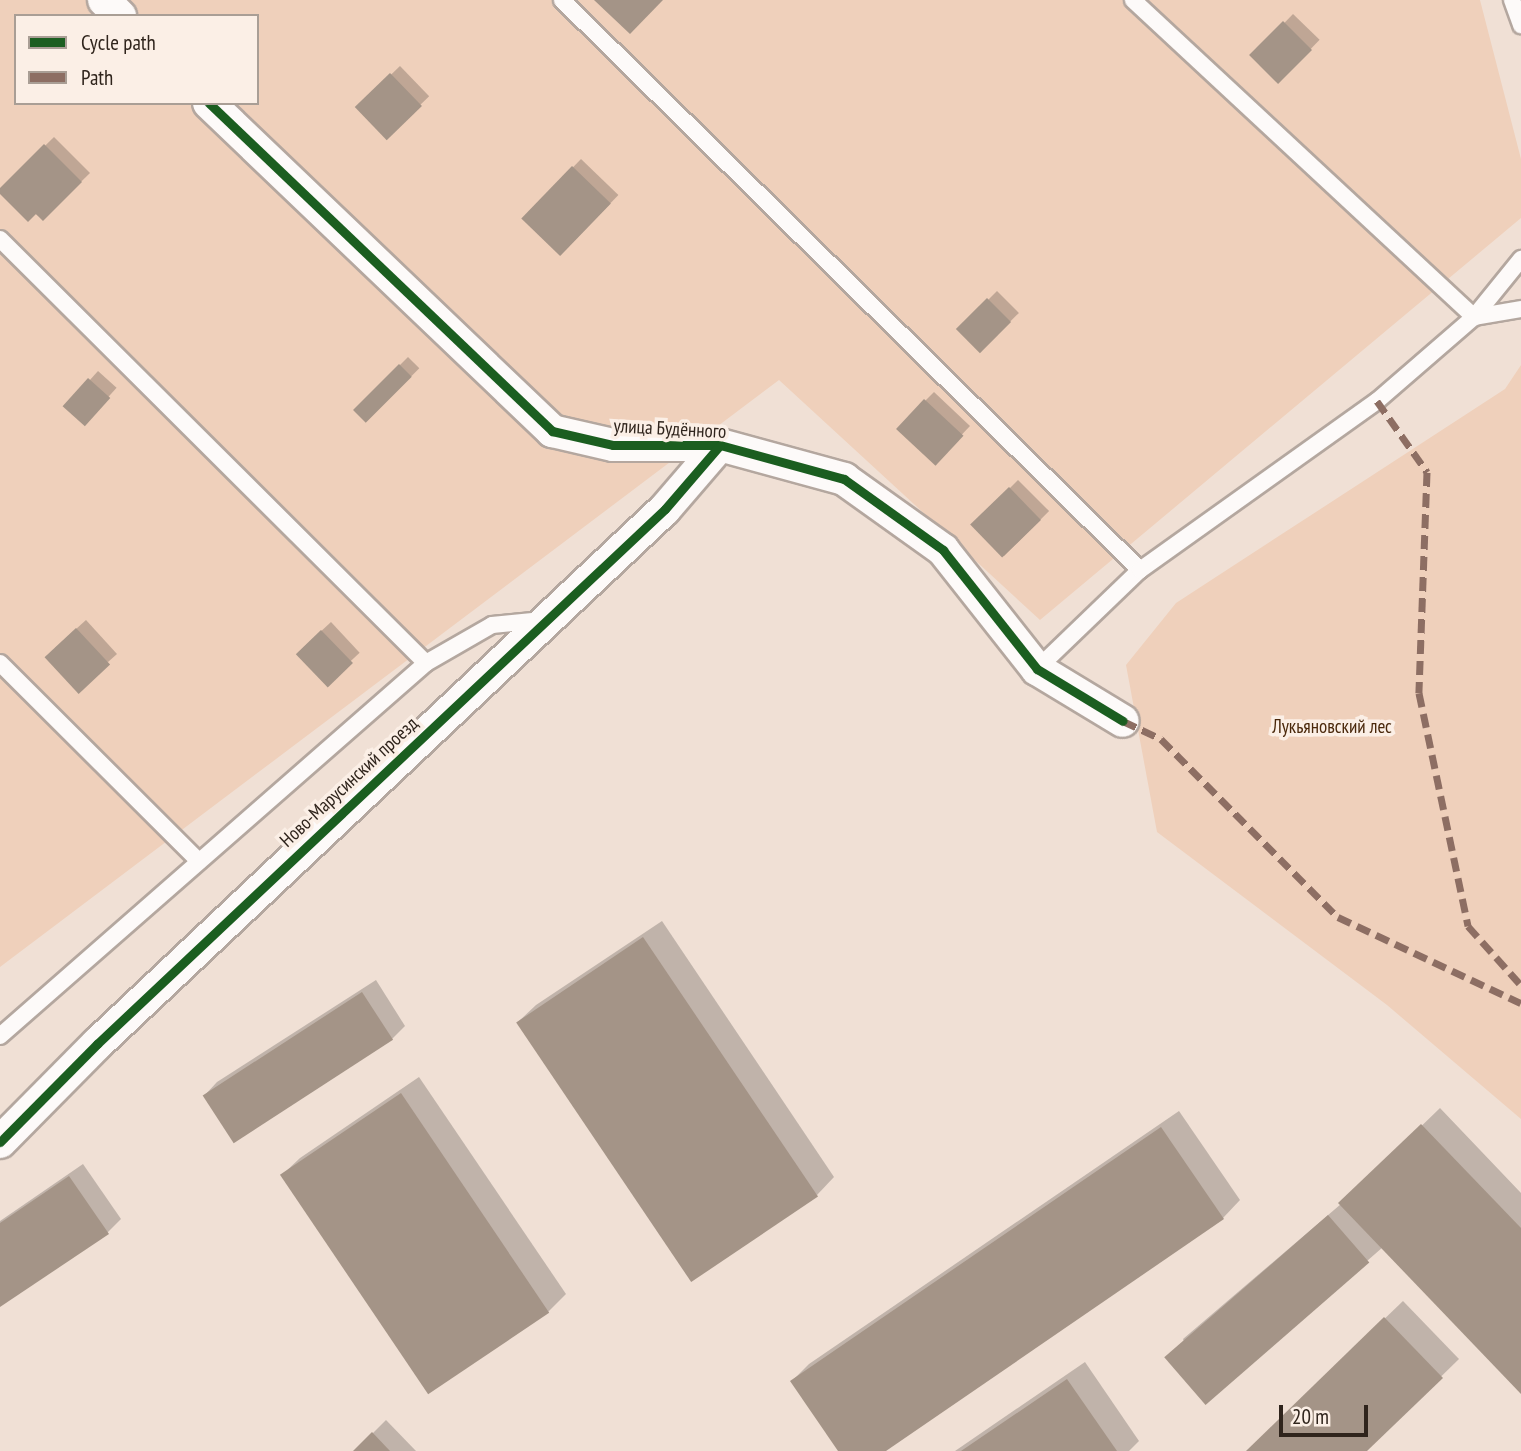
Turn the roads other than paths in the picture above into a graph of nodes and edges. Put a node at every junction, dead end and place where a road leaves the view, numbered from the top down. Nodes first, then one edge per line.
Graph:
1 (104, 0) edge
2 (562, 0) edge
3 (1133, 0) edge
4 (1512, 0) edge
5 (118, 14) edge
6 (1521, 25) edge
7 (211, 105) edge
8 (0, 239) edge
9 (1521, 259) edge
10 (1521, 309) edge
11 (1474, 317) junction
12 (720, 445) junction
13 (1140, 570) junction
14 (546, 620) junction
15 (0, 663) edge
16 (426, 663) junction
17 (1037, 669) junction
18 (1123, 721) dead end
19 (199, 861) junction
20 (0, 1036) edge
21 (0, 1142) edge

1 - 5 street
2 - 13 lane
3 - 11 lane
4 - 6 lane
7 - 12 street, улица Будённого
8 - 16 lane
9 - 11 lane
10 - 11 lane
11 - 13 lane
12 - 14 street, Ново-Марусинский проезд
12 - 17 street, улица Будённого
13 - 17 lane
14 - 16 lane
14 - 21 street, Ново-Марусинский проезд
15 - 19 lane
16 - 19 lane
17 - 18 street, улица Будённого
19 - 20 lane

